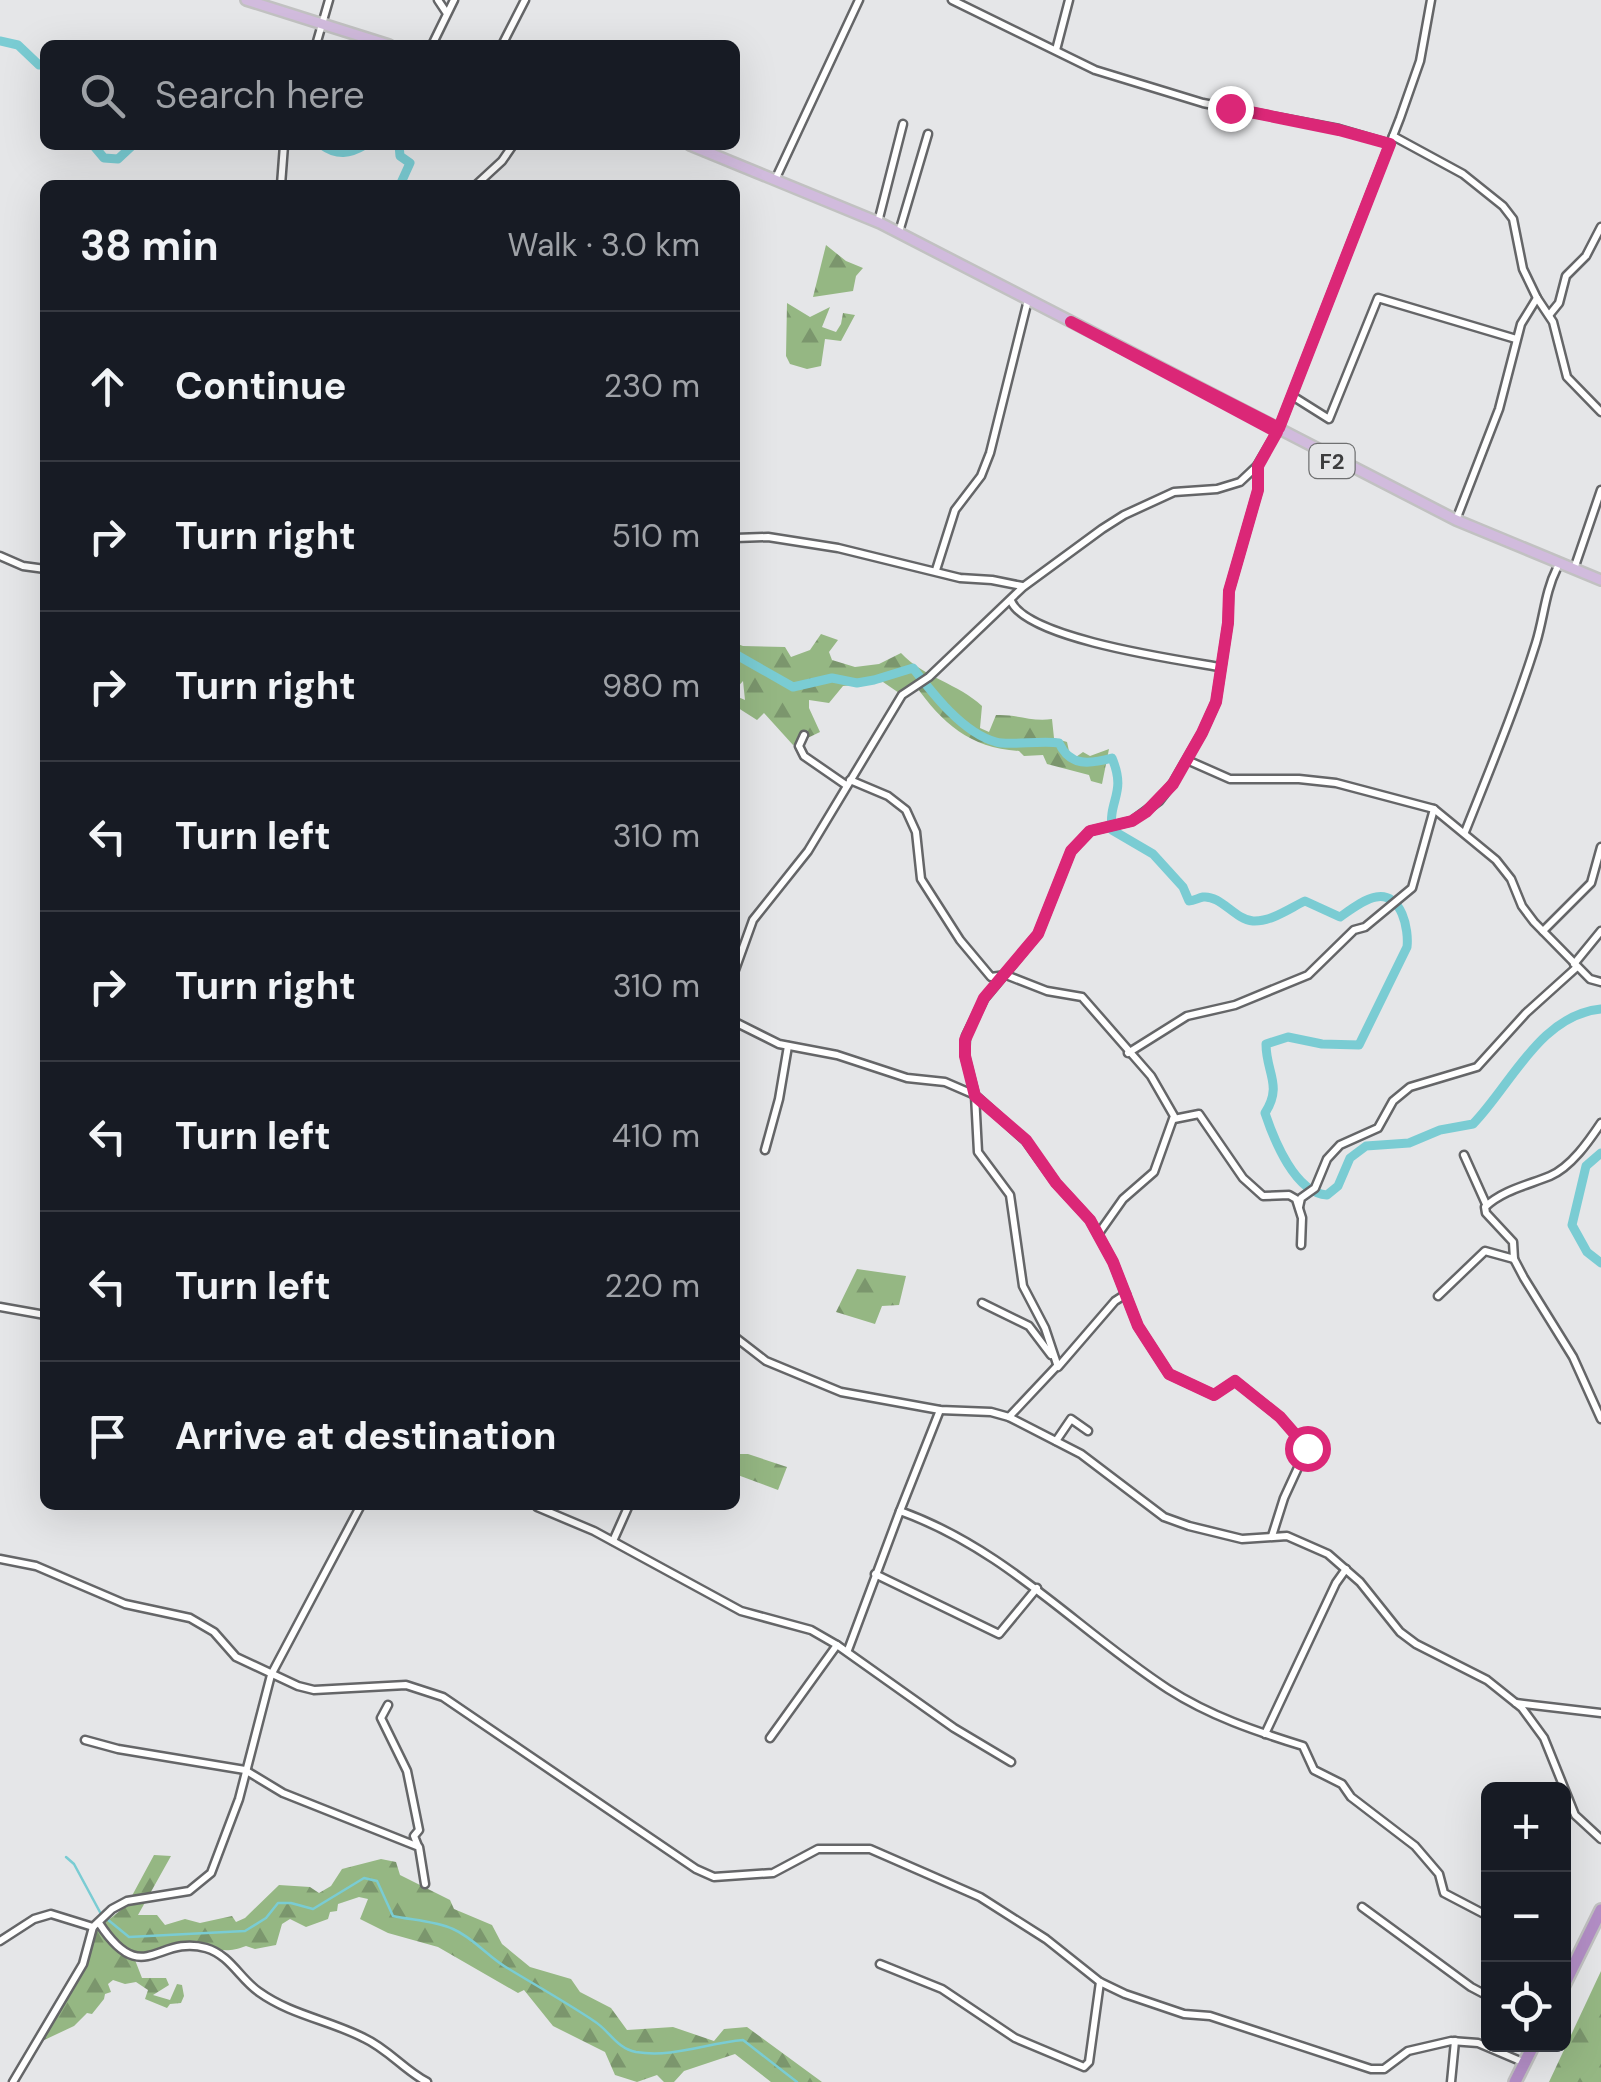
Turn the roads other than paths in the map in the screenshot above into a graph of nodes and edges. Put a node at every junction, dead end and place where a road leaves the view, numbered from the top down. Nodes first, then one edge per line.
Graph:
1 (246, 0) edge
2 (329, 0) edge
3 (438, 0) edge
4 (454, 0) edge
5 (525, 0) edge
6 (859, 0) edge
7 (952, 0) edge
8 (1068, 0) edge
9 (1431, 0) edge
10 (446, 12) junction
11 (323, 22) junction
12 (318, 40) edge
13 (375, 40) edge
14 (434, 40) edge
15 (505, 40) edge
16 (1056, 50) junction
17 (903, 124) dead end
18 (928, 134) dead end
19 (1392, 140) junction
20 (284, 150) edge
21 (510, 150) edge
22 (702, 150) edge
23 (282, 180) edge
24 (482, 180) edge
25 (775, 180) junction
26 (878, 222) junction
27 (1601, 227) edge
28 (899, 232) junction
29 (1538, 298) junction
30 (1028, 300) junction
31 (1550, 314) junction
32 (1516, 339) junction
33 (1294, 397) junction
34 (1601, 412) edge
35 (1278, 430) junction
36 (1258, 466) junction
37 (1601, 490) edge
38 (1456, 520) junction
39 (740, 538) edge
40 (0, 556) edge
41 (1556, 568) junction
42 (40, 569) edge
43 (936, 570) junction
44 (1574, 570) junction
45 (1601, 583) edge
46 (1023, 587) junction
47 (1011, 600) junction
48 (1220, 667) junction
49 (804, 735) dead end
50 (1187, 760) junction
51 (848, 783) junction
52 (1434, 808) junction
53 (1465, 832) junction
54 (1601, 847) edge
55 (1543, 931) junction
56 (1601, 932) edge
57 (740, 956) edge
58 (1576, 966) junction
59 (1000, 977) junction
60 (1601, 982) edge
61 (740, 1024) edge
62 (788, 1046) junction
63 (1128, 1053) junction
64 (975, 1096) junction
65 (1174, 1119) junction
66 (1601, 1123) edge
67 (765, 1150) dead end
68 (1464, 1155) dead end
69 (1300, 1202) junction
70 (1486, 1204) junction
71 (1098, 1234) junction
72 (1301, 1245) dead end
73 (1514, 1259) junction
74 (1126, 1294) junction
75 (1438, 1296) dead end
76 (982, 1302) dead end
77 (0, 1307) edge
78 (40, 1315) edge
79 (740, 1341) edge
80 (1058, 1367) junction
81 (940, 1410) junction
82 (1009, 1417) junction
83 (1601, 1419) edge
84 (1088, 1431) dead end
85 (1056, 1441) junction
86 (358, 1510) edge
87 (544, 1510) edge
88 (627, 1510) edge
89 (900, 1511) junction
90 (1272, 1536) junction
91 (613, 1541) junction
92 (0, 1559) edge
93 (1346, 1570) junction
94 (875, 1574) junction
95 (1038, 1588) junction
96 (837, 1645) junction
97 (848, 1650) junction
98 (271, 1676) junction
99 (1515, 1703) junction
100 (388, 1705) dead end
101 (1601, 1713) edge
102 (1266, 1734) junction
103 (770, 1738) dead end
104 (85, 1740) dead end
105 (1011, 1762) dead end
106 (245, 1770) junction
107 (1601, 1839) edge
108 (418, 1847) junction
109 (425, 1884) dead end
110 (1362, 1906) dead end
111 (1601, 1910) edge
112 (1481, 1912) edge
113 (100, 1921) junction
114 (0, 1941) edge
115 (1571, 1958) edge
116 (880, 1964) dead end
117 (1100, 1982) junction
118 (1481, 1993) edge
119 (1455, 2041) junction
120 (1530, 2052) edge
121 (1524, 2062) junction
122 (12, 2082) edge
123 (427, 2082) edge
124 (1451, 2082) edge
125 (1515, 2082) edge

1 - 11 main road
2 - 11 street
3 - 10 street
4 - 10 street
5 - 15 street
6 - 25 street
7 - 16 street
8 - 16 street
9 - 19 street
10 - 14 street
11 - 12 street
11 - 13 main road
16 - 19 street
17 - 26 street
18 - 28 street
19 - 29 street
19 - 33 street
20 - 23 street
21 - 24 street
22 - 25 main road, F2
25 - 26 main road, F2
26 - 28 main road, F2
27 - 31 street
28 - 30 main road, F2
29 - 31 street
29 - 32 street
30 - 35 main road, F2
30 - 43 street
31 - 34 street
32 - 33 street
32 - 38 street
33 - 35 street
35 - 36 street
35 - 38 main road, F2
35 - 41 main road, F2
36 - 46 street
36 - 48 street
37 - 44 street
38 - 44 main road, F2
39 - 43 street
40 - 42 street
41 - 45 main road, F2
41 - 53 street
43 - 46 street
44 - 45 main road, F2
46 - 47 street
47 - 48 street
47 - 51 street
48 - 50 street
49 - 51 street
50 - 52 street
50 - 59 street
51 - 57 street
51 - 59 street
52 - 53 street
52 - 63 street
53 - 55 street
54 - 55 street
55 - 58 street
56 - 58 street
58 - 60 street
58 - 69 street
59 - 63 street
59 - 64 street
61 - 62 street
62 - 64 street
62 - 67 street
63 - 65 street
64 - 71 street
64 - 80 street
65 - 69 street
65 - 71 street
66 - 70 street
68 - 70 street
69 - 72 street
70 - 73 street
71 - 74 street
73 - 75 street
73 - 83 street
74 - 80 street
74 - 90 street
76 - 80 street
77 - 78 street
79 - 81 street
80 - 82 street
81 - 82 street
81 - 89 street
82 - 85 street
84 - 85 street
85 - 90 street
86 - 98 street
87 - 91 street
88 - 91 street
89 - 94 street
89 - 95 street
90 - 93 street
91 - 96 street
92 - 98 street
93 - 99 street
93 - 102 street
94 - 95 street
94 - 97 street
95 - 102 street
96 - 97 street
96 - 103 street
97 - 105 street
98 - 106 street
98 - 117 street
99 - 101 street
99 - 107 street
100 - 108 street
102 - 112 street
104 - 106 street
106 - 108 street
106 - 113 street
108 - 109 street
110 - 118 street
111 - 115 highway
113 - 114 street
113 - 122 street
113 - 123 street
116 - 117 street
117 - 119 street
119 - 121 street
119 - 124 street
120 - 121 highway
121 - 125 highway

